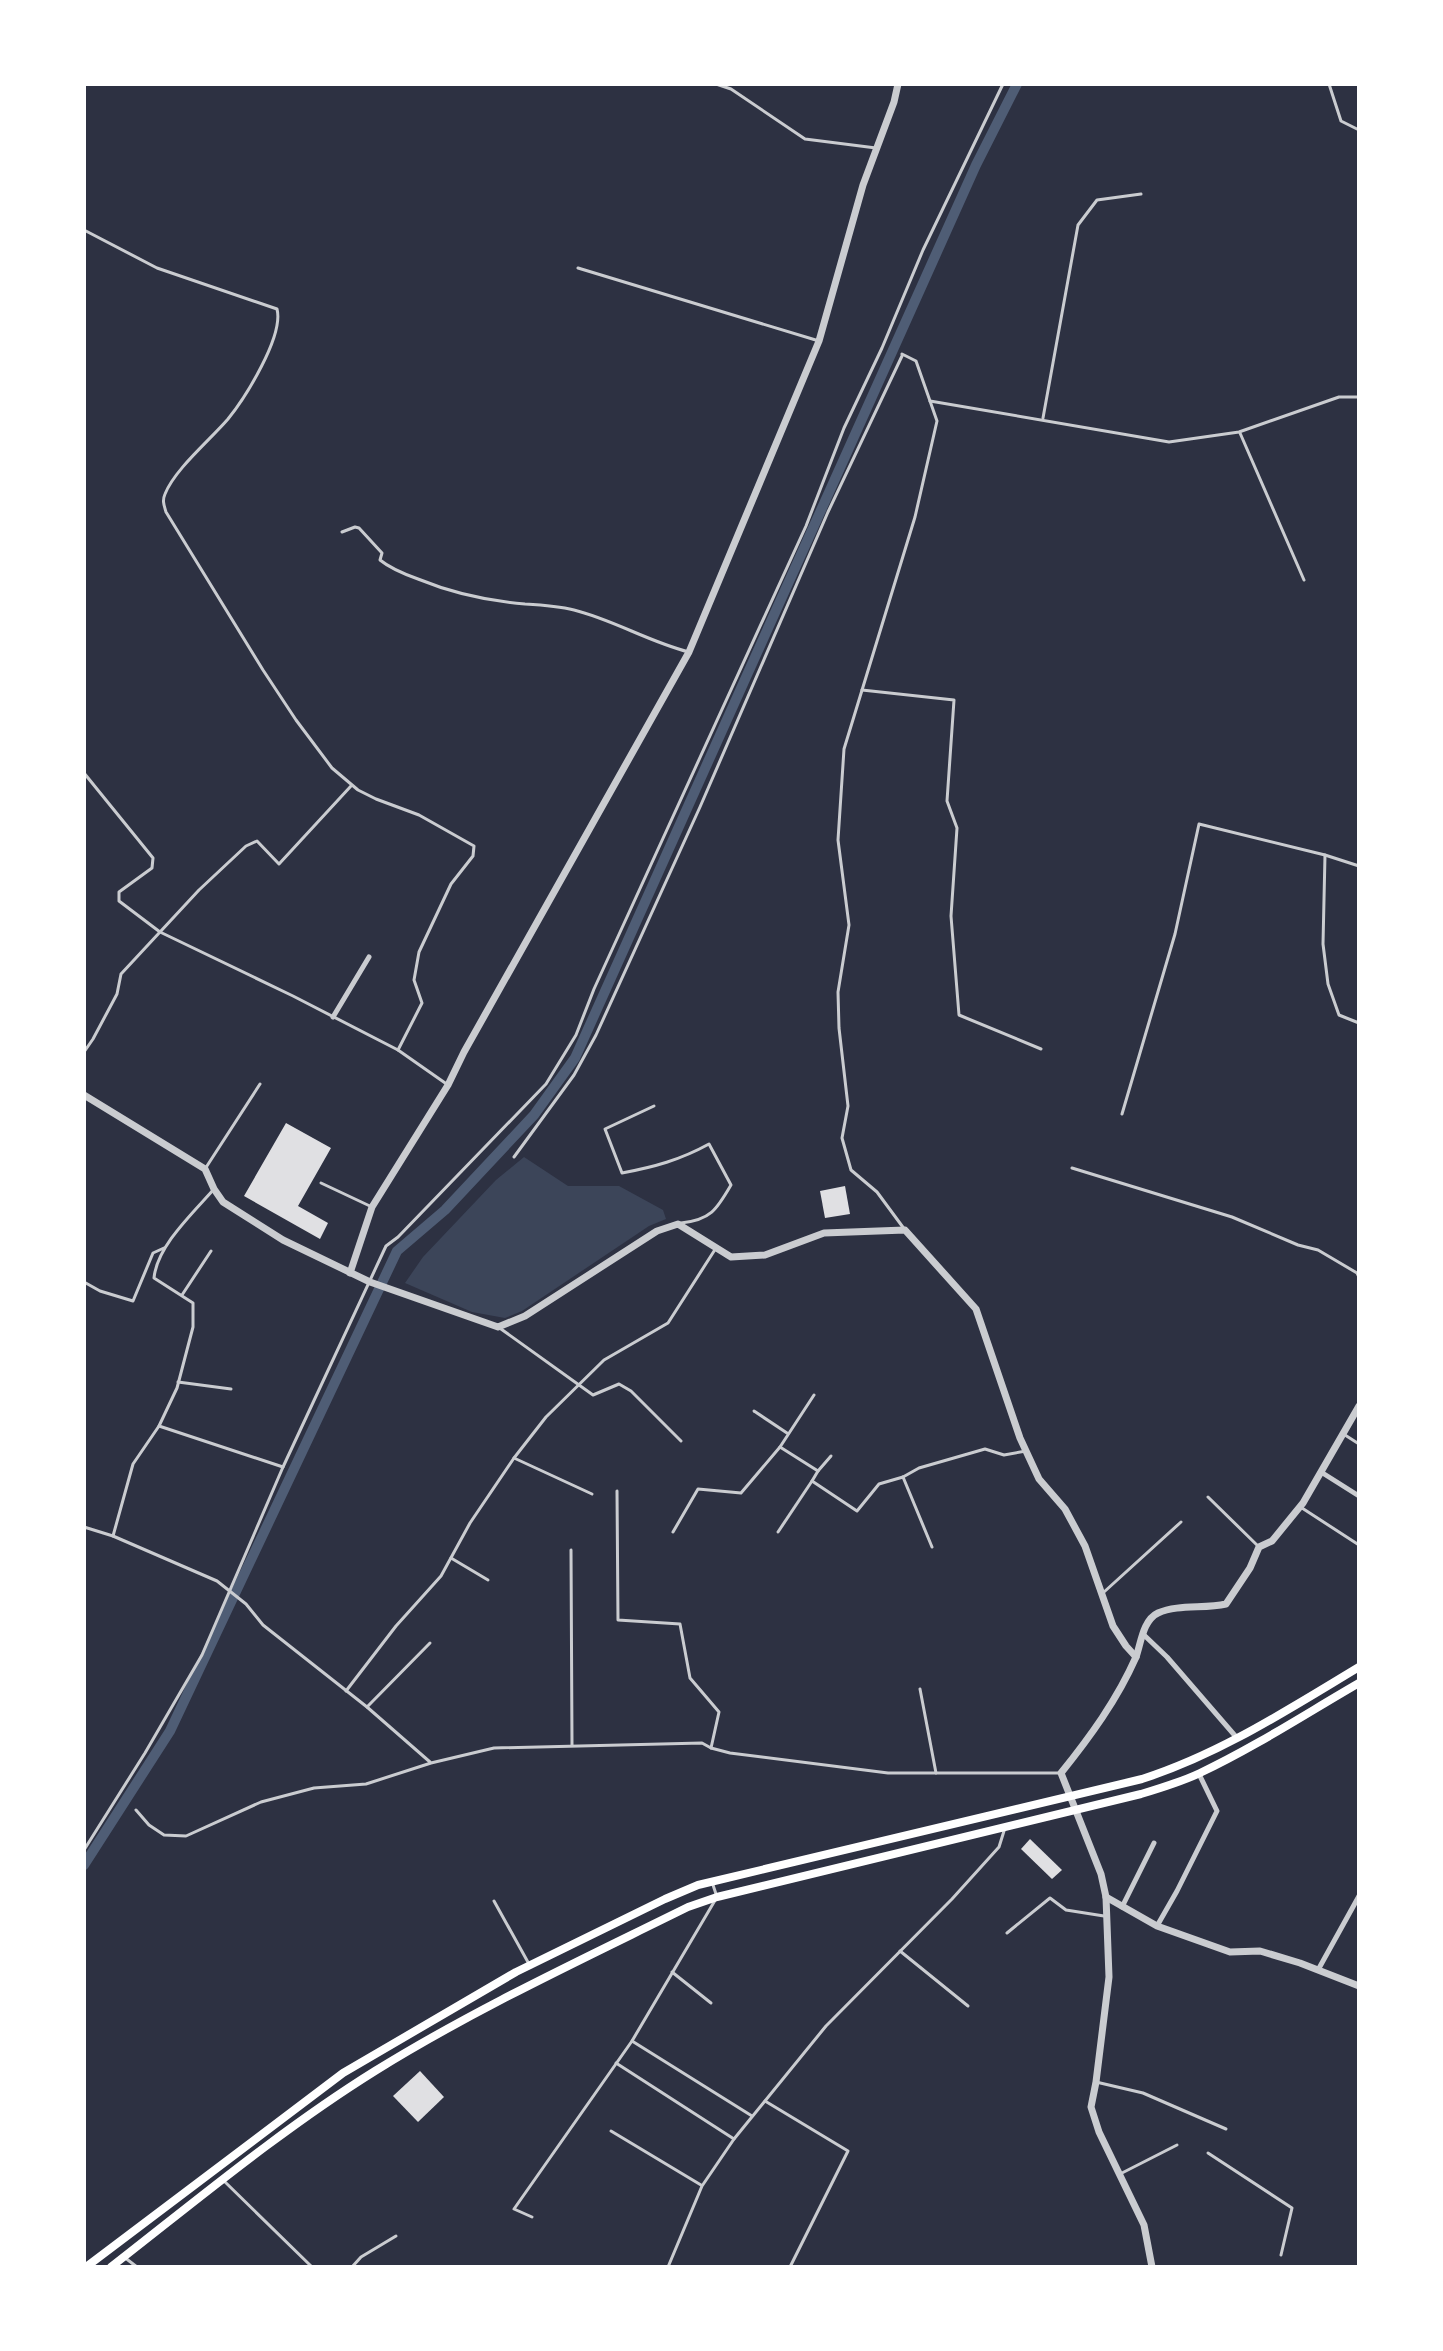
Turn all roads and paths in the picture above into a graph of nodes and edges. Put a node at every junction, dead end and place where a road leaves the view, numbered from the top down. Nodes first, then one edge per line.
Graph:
1 (716, 84) edge
2 (898, 84) edge
3 (1003, 84) edge
4 (1329, 84) edge
5 (732, 87) edge
6 (1359, 130) edge
7 (877, 148) junction
8 (1141, 194) dead end
9 (84, 230) edge
10 (578, 268) dead end
11 (819, 341) junction
12 (1359, 397) edge
13 (930, 401) junction
14 (1042, 419) junction
15 (1239, 432) junction
16 (342, 532) dead end
17 (1304, 580) dead end
18 (689, 652) junction
19 (862, 690) junction
20 (84, 773) edge
21 (352, 785) junction
22 (1325, 855) junction
23 (1359, 866) edge
24 (160, 932) junction
25 (369, 957) dead end
26 (333, 1017) junction
27 (1359, 1023) edge
28 (1041, 1049) dead end
29 (398, 1050) junction
30 (84, 1052) edge
31 (260, 1084) dead end
32 (448, 1085) junction
33 (84, 1095) edge
34 (654, 1106) dead end
35 (1122, 1114) dead end
36 (514, 1157) dead end
37 (1072, 1168) dead end
38 (205, 1169) junction
39 (321, 1183) dead end
40 (214, 1189) junction
41 (372, 1207) junction
42 (678, 1224) junction
43 (905, 1230) junction
44 (164, 1248) junction
45 (716, 1248) junction
46 (211, 1251) dead end
47 (350, 1273) junction
48 (1359, 1277) edge
49 (84, 1282) edge
50 (370, 1282) junction
51 (182, 1295) junction
52 (498, 1327) junction
53 (178, 1382) junction
54 (578, 1384) junction
55 (231, 1389) dead end
56 (814, 1395) dead end
57 (1359, 1406) edge
58 (754, 1411) dead end
59 (159, 1426) junction
60 (1342, 1433) junction
61 (789, 1434) junction
62 (681, 1441) dead end
63 (1359, 1444) edge
64 (780, 1447) junction
65 (1026, 1451) junction
66 (831, 1456) dead end
67 (514, 1458) junction
68 (283, 1467) junction
69 (818, 1471) junction
70 (1320, 1471) junction
71 (903, 1477) junction
72 (812, 1481) junction
73 (617, 1491) dead end
74 (592, 1494) dead end
75 (1359, 1496) edge
76 (1208, 1497) dead end
77 (1299, 1507) junction
78 (1181, 1522) dead end
79 (85, 1529) edge
80 (673, 1532) dead end
81 (778, 1532) dead end
82 (113, 1536) junction
83 (1359, 1545) edge
84 (932, 1547) dead end
85 (1259, 1547) junction
86 (571, 1550) dead end
87 (451, 1558) junction
88 (488, 1580) dead end
89 (230, 1593) junction
90 (1101, 1594) junction
91 (1144, 1635) junction
92 (430, 1643) dead end
93 (1136, 1657) junction
94 (1359, 1667) edge
95 (1359, 1683) edge
96 (920, 1689) dead end
97 (346, 1691) junction
98 (367, 1707) junction
99 (1237, 1738) junction
100 (572, 1745) junction
101 (711, 1748) junction
102 (431, 1763) junction
103 (936, 1773) junction
104 (1061, 1773) junction
105 (1199, 1774) junction
106 (1070, 1796) junction
107 (1075, 1809) junction
108 (136, 1810) dead end
109 (1006, 1810) junction
110 (1006, 1827) junction
111 (1154, 1843) dead end
112 (84, 1850) edge
113 (712, 1882) junction
114 (1359, 1896) edge
115 (717, 1897) junction
116 (1106, 1897) junction
117 (494, 1901) dead end
118 (1122, 1907) junction
119 (1107, 1917) junction
120 (1157, 1926) junction
121 (1007, 1933) dead end
122 (900, 1951) junction
123 (530, 1965) junction
124 (1318, 1970) junction
125 (672, 1972) junction
126 (1359, 1986) edge
127 (711, 2003) dead end
128 (968, 2006) dead end
129 (401, 2037) junction
130 (632, 2041) junction
131 (409, 2052) junction
132 (616, 2063) junction
133 (1096, 2082) junction
134 (765, 2101) junction
135 (752, 2116) junction
136 (1226, 2129) dead end
137 (611, 2131) dead end
138 (734, 2139) junction
139 (1177, 2145) dead end
140 (1208, 2153) dead end
141 (1120, 2174) junction
142 (223, 2180) junction
143 (702, 2186) junction
144 (532, 2217) dead end
145 (396, 2236) dead end
146 (1281, 2255) dead end
147 (124, 2257) junction
148 (86, 2267) edge
149 (111, 2267) edge
150 (137, 2267) edge
151 (312, 2267) edge
152 (352, 2267) edge
153 (668, 2267) edge
154 (790, 2267) edge
155 (1152, 2267) edge

1 - 5 lane
2 - 7 street
3 - 50 lane
4 - 6 lane
5 - 7 lane
7 - 11 street
8 - 14 lane
9 - 21 lane
10 - 11 lane
11 - 18 street
12 - 15 lane
13 - 14 lane
13 - 19 lane
13 - 36 lane
14 - 15 lane
15 - 17 lane
16 - 18 lane
18 - 32 street
19 - 28 lane
19 - 43 lane
20 - 24 lane
21 - 24 lane
21 - 29 lane
22 - 23 lane
22 - 27 lane
22 - 35 lane
24 - 26 lane
24 - 30 lane
25 - 26 street
26 - 29 lane
29 - 32 lane
31 - 38 lane
32 - 41 street
33 - 38 street
34 - 42 lane
37 - 48 lane
38 - 40 street
39 - 41 lane
40 - 44 lane
40 - 47 street
41 - 47 street
42 - 45 street
42 - 52 street
43 - 45 street
43 - 65 street
44 - 49 lane
44 - 51 lane
45 - 54 lane
46 - 51 lane
47 - 50 street
50 - 52 street
50 - 68 lane
51 - 53 lane
52 - 54 lane
53 - 55 lane
53 - 59 lane
54 - 62 lane
54 - 67 lane
56 - 61 lane
57 - 60 street
58 - 61 lane
59 - 68 lane
59 - 82 lane
60 - 63 lane
60 - 70 street
61 - 64 lane
64 - 69 lane
64 - 80 lane
65 - 71 lane
65 - 90 street
66 - 69 lane
67 - 74 lane
67 - 87 lane
68 - 89 lane
69 - 72 lane
70 - 75 street
70 - 77 street
71 - 72 lane
71 - 84 lane
72 - 81 lane
73 - 101 lane
76 - 85 lane
77 - 83 lane
77 - 85 street
78 - 90 lane
79 - 82 lane
82 - 89 lane
85 - 91 street
86 - 100 lane
87 - 88 lane
87 - 97 lane
89 - 97 lane
89 - 112 lane
90 - 93 street
91 - 93 street
91 - 99 street
92 - 98 lane
93 - 104 street
94 - 99 main road
95 - 105 main road
96 - 103 lane
97 - 98 lane
98 - 102 lane
99 - 106 main road
100 - 101 lane
100 - 102 lane
101 - 103 lane
102 - 108 lane
103 - 104 lane
104 - 106 street
105 - 107 main road
105 - 120 street
106 - 107 street
106 - 109 main road
107 - 110 main road
107 - 116 street
109 - 110 lane
109 - 113 main road
110 - 115 main road
110 - 122 lane
111 - 118 street
113 - 115 lane
113 - 123 main road
114 - 124 street
115 - 125 lane
115 - 131 main road
116 - 118 street
116 - 119 street
117 - 123 lane
118 - 120 street
119 - 121 lane
119 - 133 street
120 - 124 street
122 - 128 lane
122 - 134 lane
123 - 129 main road
124 - 126 street
125 - 127 lane
125 - 130 lane
129 - 131 main road
129 - 148 main road
130 - 132 lane
130 - 135 lane
131 - 142 main road
132 - 138 lane
132 - 144 lane
133 - 136 lane
133 - 141 street
134 - 135 lane
134 - 154 lane
135 - 138 lane
137 - 143 lane
138 - 143 lane
139 - 141 lane
140 - 146 lane
141 - 155 street
142 - 147 main road
142 - 151 lane
143 - 153 lane
145 - 152 lane
147 - 149 main road
147 - 150 lane

